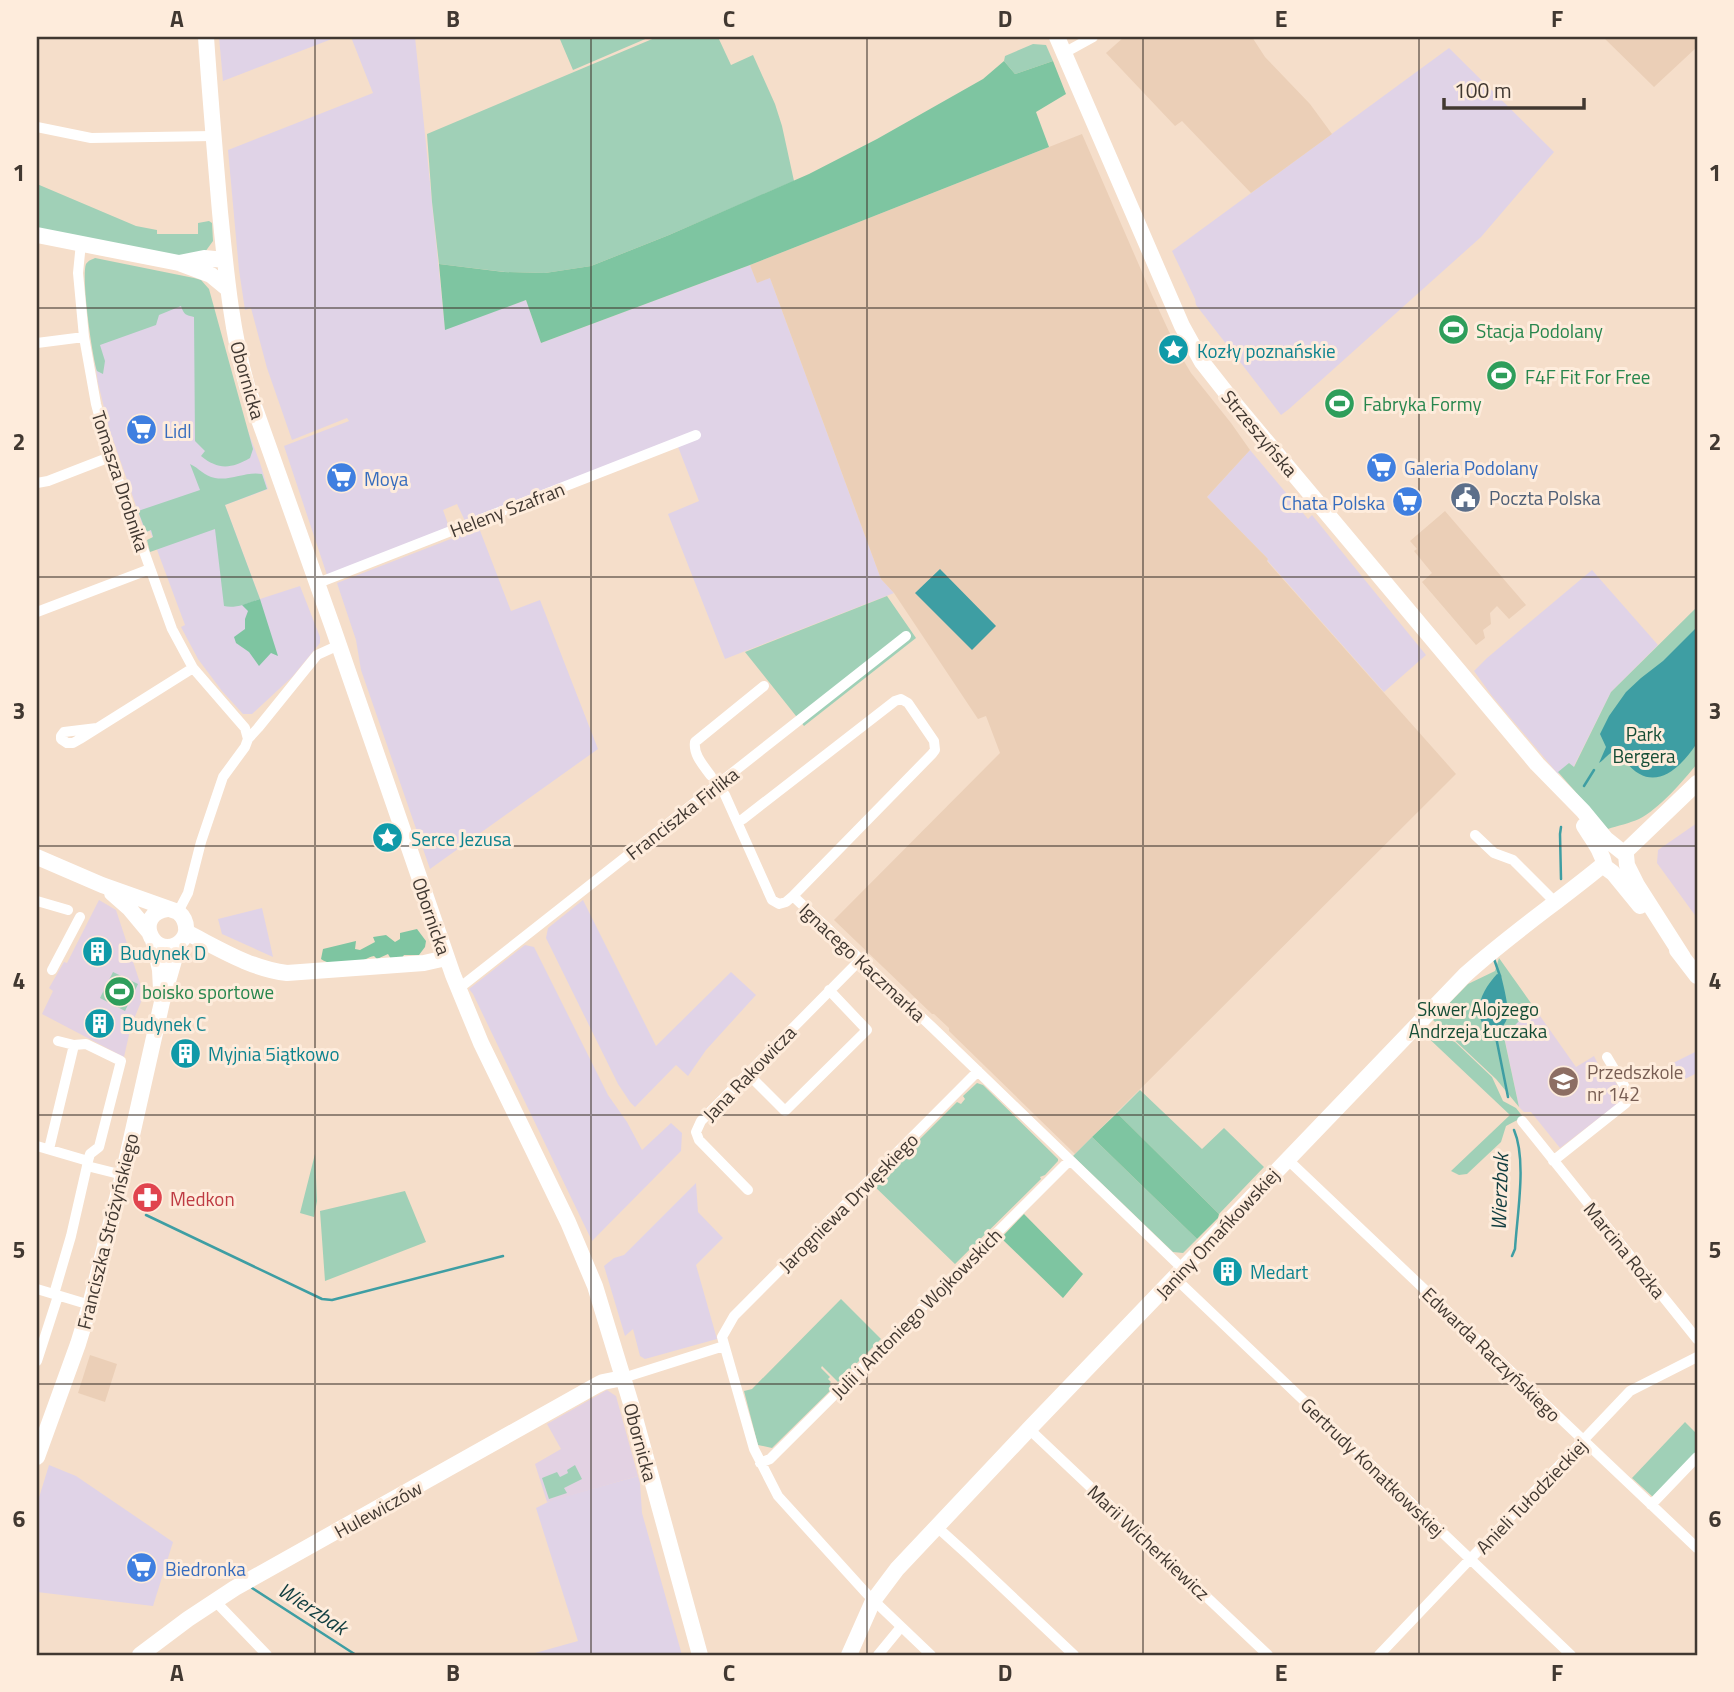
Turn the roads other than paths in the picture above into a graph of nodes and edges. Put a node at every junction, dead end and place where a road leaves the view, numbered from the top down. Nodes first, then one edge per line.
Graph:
1 (206, 37) edge
2 (1057, 37) edge
3 (1093, 37) edge
4 (1064, 53) junction
5 (37, 127) edge
6 (213, 136) junction
7 (37, 235) edge
8 (222, 236) junction
9 (81, 243) junction
10 (225, 260) junction
11 (206, 265) junction
12 (228, 289) junction
13 (84, 337) junction
14 (37, 343) edge
15 (696, 435) dead end
16 (110, 457) junction
17 (37, 483) edge
18 (150, 569) junction
19 (318, 583) junction
20 (37, 612) edge
21 (906, 636) dead end
22 (339, 645) junction
23 (193, 668) junction
24 (764, 686) dead end
25 (97, 728) dead end
26 (248, 739) junction
27 (711, 776) dead end
28 (1697, 783) edge
29 (725, 794) dead end
30 (737, 822) junction
31 (1475, 835) dead end
32 (37, 857) edge
33 (1615, 860) junction
34 (102, 885) junction
35 (793, 896) junction
36 (37, 901) edge
37 (1555, 902) junction
38 (68, 910) dead end
39 (172, 910) junction
40 (80, 917) dead end
41 (151, 936) junction
42 (182, 937) junction
43 (446, 958) junction
44 (860, 960) junction
45 (52, 970) dead end
46 (1697, 976) edge
47 (458, 989) junction
48 (829, 990) junction
49 (162, 1002) junction
50 (58, 1041) dead end
51 (74, 1045) junction
52 (1607, 1057) dead end
53 (978, 1071) junction
54 (747, 1073) junction
55 (1522, 1121) dead end
56 (37, 1146) edge
57 (49, 1149) junction
58 (1287, 1159) junction
59 (1070, 1160) junction
60 (1553, 1161) junction
61 (88, 1164) junction
62 (122, 1175) junction
63 (748, 1190) dead end
64 (1179, 1274) junction
65 (37, 1289) edge
66 (56, 1295) junction
67 (90, 1305) junction
68 (1697, 1339) edge
69 (723, 1342) junction
70 (1697, 1357) edge
71 (37, 1361) edge
72 (624, 1378) junction
73 (1029, 1429) junction
74 (1584, 1441) junction
75 (37, 1457) edge
76 (1697, 1457) edge
77 (760, 1463) junction
78 (1651, 1505) junction
79 (937, 1527) junction
80 (1697, 1548) edge
81 (1471, 1559) junction
82 (215, 1601) junction
83 (873, 1601) junction
84 (901, 1628) junction
85 (263, 1651) edge
86 (140, 1655) edge
87 (250, 1655) edge
88 (700, 1655) edge
89 (849, 1655) edge
90 (878, 1655) edge
91 (931, 1655) edge
92 (1074, 1655) edge
93 (1268, 1655) edge
94 (1380, 1655) edge
95 (1572, 1655) edge

1 - 6 street, Obornicka
2 - 4 street, Strzeszyńska
3 - 4 street
4 - 33 street, Strzeszyńska
5 - 6 street
6 - 8 street, Obornicka
7 - 9 street
8 - 10 street, Obornicka
8 - 11 street
9 - 11 street
9 - 13 street, Tomasza Drobnika
10 - 11 street
10 - 12 street, Obornicka
11 - 12 street
12 - 19 street, Obornicka
13 - 14 street
13 - 16 street, Tomasza Drobnika
15 - 19 street, Heleny Szafran
16 - 17 street
16 - 18 street, Tomasza Drobnika
18 - 20 street
18 - 23 street, Tomasza Drobnika
19 - 22 street, Obornicka
21 - 47 street, Franciszka Firlika
22 - 26 street
22 - 43 street, Obornicka
23 - 25 street
23 - 26 street, Tomasza Drobnika
24 - 27 street, Franciszka Firlika
26 - 39 street
28 - 33 street
29 - 30 street, Franciszka Firlika
30 - 35 street, Franciszka Firlika
30 - 35 street, Ignacego Kaczmarka
31 - 37 street
32 - 34 street
33 - 37 street, Janiny Omańkowskiej
33 - 46 street, Strzeszyńska
34 - 39 street
34 - 41 street
35 - 44 street, Ignacego Kaczmarka
36 - 38 street
37 - 58 street, Janiny Omańkowskiej
39 - 41 street
39 - 42 street
40 - 45 street
41 - 42 street
41 - 49 street, Franciszka Stróżyńskiego
42 - 43 street
42 - 49 street, Franciszka Stróżyńskiego
43 - 47 street, Obornicka
44 - 48 street, Jana Rakowicza
44 - 53 street, Ignacego Kaczmarka
47 - 72 street, Obornicka
48 - 54 street, Jana Rakowicza
48 - 54 street
49 - 62 street, Franciszka Stróżyńskiego
50 - 51 street
51 - 57 street
51 - 61 street
52 - 60 street
53 - 59 street, Ignacego Kaczmarka
53 - 69 street, Jarogniewa Drwęskiego
54 - 63 street, Jana Rakowicza
55 - 60 street, Marcina Rożka
56 - 57 street
57 - 61 street
58 - 64 street, Janiny Omańkowskiej
58 - 74 street, Edwarda Raczyńskiego
59 - 64 street, Ignacego Kaczmarka
59 - 77 street, Julii i Antoniego Wojkowskich
60 - 68 street, Marcina Rożka
61 - 62 street
61 - 66 street
62 - 67 street, Franciszka Stróżyńskiego
64 - 73 street, Janiny Omańkowskiej
64 - 81 street, Gertrudy Konatkowskiej
65 - 66 street
66 - 67 street
66 - 71 street
67 - 75 street, Franciszka Stróżyńskiego
69 - 72 street
69 - 77 street
70 - 74 street, Anieli Tułodzieckiej
72 - 82 street, Hulewiczów
72 - 88 street, Obornicka
73 - 79 street, Janiny Omańkowskiej
73 - 93 street, Marii Wicherkiewicz
74 - 78 street, Edwarda Raczyńskiego
74 - 81 street, Anieli Tułodzieckiej
76 - 78 street
77 - 83 street
78 - 80 street, Edwarda Raczyńskiego
79 - 83 street, Janiny Omańkowskiej
79 - 92 street
81 - 94 street, Anieli Tułodzieckiej
81 - 95 street, Gertrudy Konatkowskiej
82 - 85 street
82 - 86 street, Hulewiczów
83 - 84 street
83 - 89 street, Janiny Omańkowskiej
84 - 90 street
84 - 91 street
85 - 87 street

